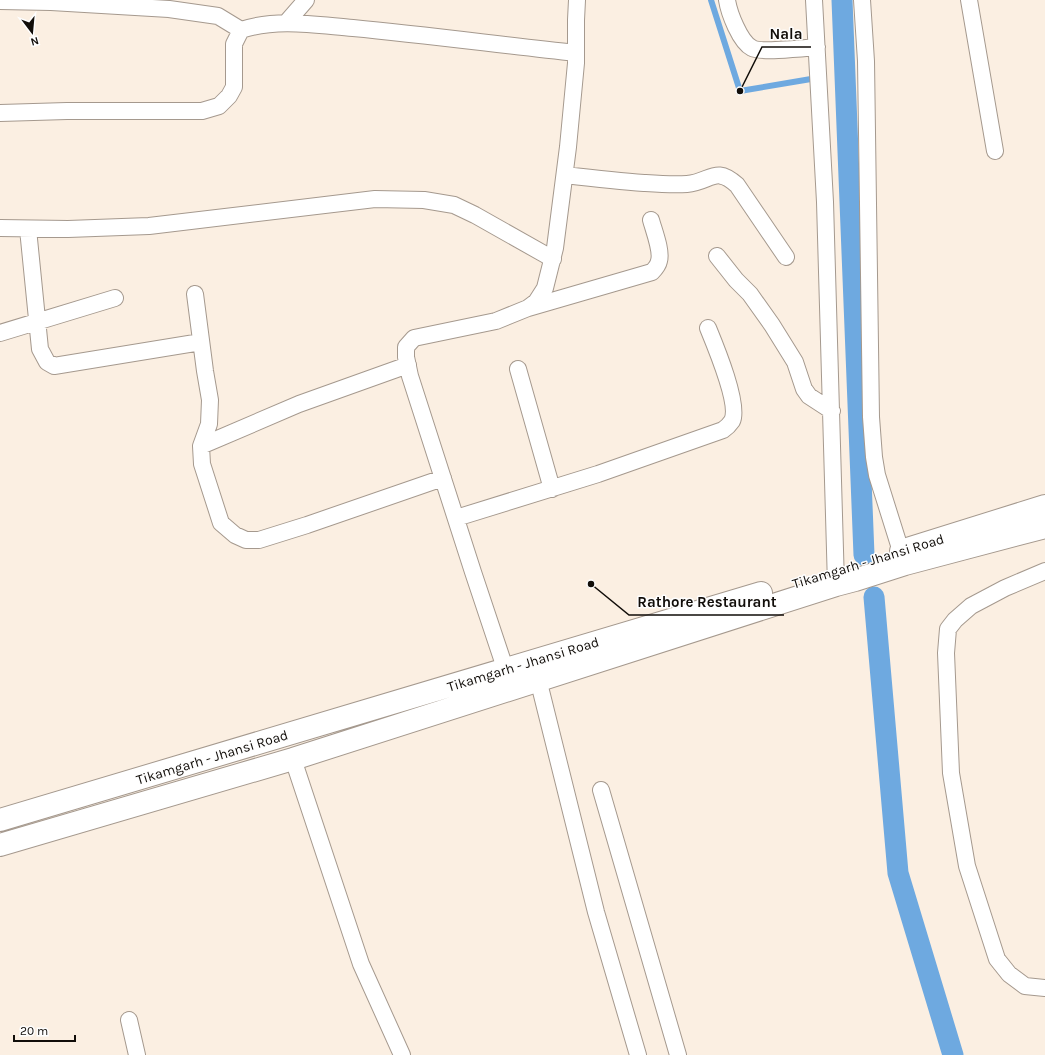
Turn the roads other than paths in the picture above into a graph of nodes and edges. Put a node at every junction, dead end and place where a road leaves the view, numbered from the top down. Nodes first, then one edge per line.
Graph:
1 (306, 0) edge
2 (577, 0) edge
3 (727, 0) edge
4 (814, 0) edge
5 (862, 0) edge
6 (969, 0) edge
7 (0, 2) edge
8 (135, 4) edge
9 (286, 24) junction
10 (241, 30) junction
11 (817, 47) junction
12 (576, 53) junction
13 (0, 113) edge
14 (995, 151) dead end
15 (564, 175) junction
16 (651, 220) dead end
17 (0, 228) edge
18 (28, 229) junction
19 (717, 256) dead end
20 (786, 257) dead end
21 (553, 259) junction
22 (196, 294) dead end
23 (115, 298) dead end
24 (528, 308) junction
25 (38, 322) junction
26 (708, 328) dead end
27 (0, 333) edge
28 (202, 342) junction
29 (408, 365) junction
30 (518, 369) dead end
31 (832, 411) junction
32 (201, 446) junction
33 (443, 478) junction
34 (552, 489) junction
35 (1045, 506) edge
36 (456, 518) junction
37 (1045, 527) edge
38 (895, 560) junction
39 (1045, 571) edge
40 (844, 576) junction
41 (509, 679) junction
42 (538, 680) junction
43 (293, 759) junction
44 (601, 790) dead end
45 (0, 820) edge
46 (0, 845) edge
47 (1045, 988) edge
48 (129, 1020) dead end
49 (137, 1055) edge
50 (402, 1055) edge
51 (638, 1055) edge
52 (678, 1055) edge

1 - 9 street
2 - 12 street
3 - 11 street
4 - 11 street
5 - 38 street
6 - 14 street
7 - 8 street
8 - 10 street
9 - 10 street
9 - 12 street
10 - 13 street
11 - 31 street
12 - 15 street
15 - 20 street
15 - 21 street
16 - 24 street
17 - 18 street
18 - 21 street
18 - 25 street
19 - 31 street
21 - 24 street
22 - 28 street
23 - 25 street
24 - 29 street
25 - 27 street
25 - 28 street
26 - 34 street
28 - 32 street
29 - 32 street
29 - 33 street
30 - 34 street
31 - 40 street
32 - 33 street
33 - 36 street
34 - 36 street
35 - 38 street, Tikamgarh - Jhansi Road
36 - 41 street
37 - 38 street
38 - 40 street
39 - 47 street
40 - 41 street, Tikamgarh - Jhansi Road
40 - 42 street
41 - 42 street
41 - 43 street
41 - 45 street, Tikamgarh - Jhansi Road
42 - 51 street
43 - 46 street
43 - 50 street
44 - 52 street
48 - 49 street

